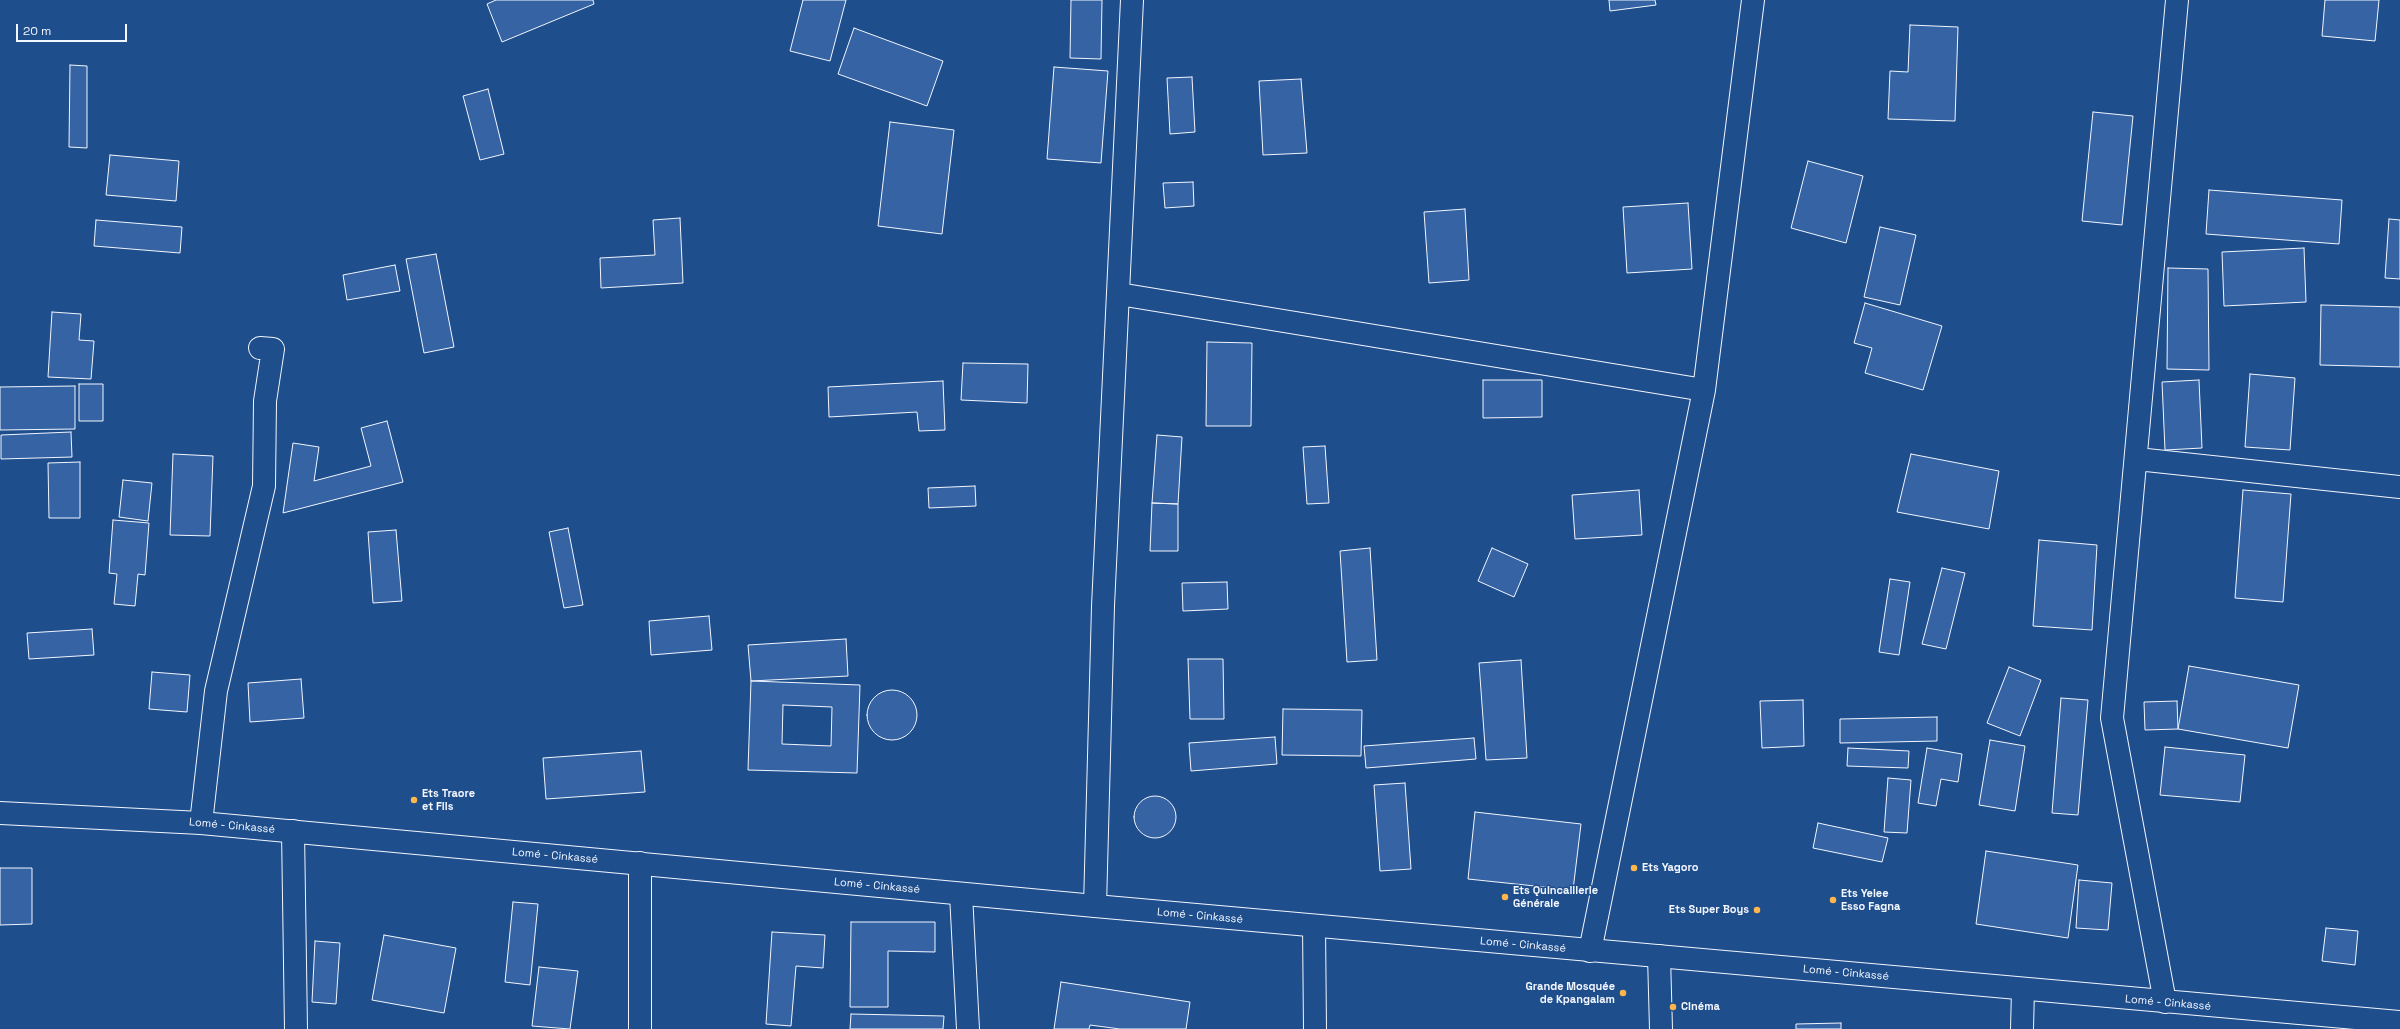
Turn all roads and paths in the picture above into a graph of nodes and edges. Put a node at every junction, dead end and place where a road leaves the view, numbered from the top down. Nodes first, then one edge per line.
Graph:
1 (1132, 0) edge
2 (1753, 0) edge
3 (2177, 0) edge
4 (1119, 294) junction
5 (260, 348) dead end
6 (1704, 390) junction
7 (2137, 459) junction
8 (2400, 487) edge
9 (0, 813) edge
10 (201, 823) junction
11 (293, 831) junction
12 (640, 863) junction
13 (961, 894) junction
14 (1094, 906) junction
15 (1314, 926) junction
16 (1590, 951) junction
17 (1659, 956) junction
18 (2023, 990) junction
19 (2165, 1002) junction
20 (2400, 1022) edge
21 (2354, 1024) edge
22 (296, 1029) edge
23 (640, 1029) edge
24 (968, 1029) edge
25 (1315, 1029) edge
26 (1661, 1029) edge
27 (2022, 1029) edge

1 - 4 main road
2 - 6 main road
3 - 7 main road
4 - 6 main road
4 - 14 main road
5 - 10 main road
6 - 16 main road
7 - 8 main road
7 - 19 main road
9 - 10 main road, Lomé - Cinkassé
10 - 11 main road, Lomé - Cinkassé
11 - 12 main road, Lomé - Cinkassé
11 - 22 main road
12 - 13 main road, Lomé - Cinkassé
12 - 23 main road
13 - 14 main road, Lomé - Cinkassé
13 - 24 main road
14 - 15 main road, Lomé - Cinkassé
15 - 16 main road, Lomé - Cinkassé
15 - 25 main road
16 - 17 main road, Lomé - Cinkassé
17 - 18 main road, Lomé - Cinkassé
17 - 26 main road
18 - 19 main road, Lomé - Cinkassé
18 - 27 main road
19 - 21 main road, Lomé - Cinkassé
20 - 21 main road, Lomé - Cinkassé

